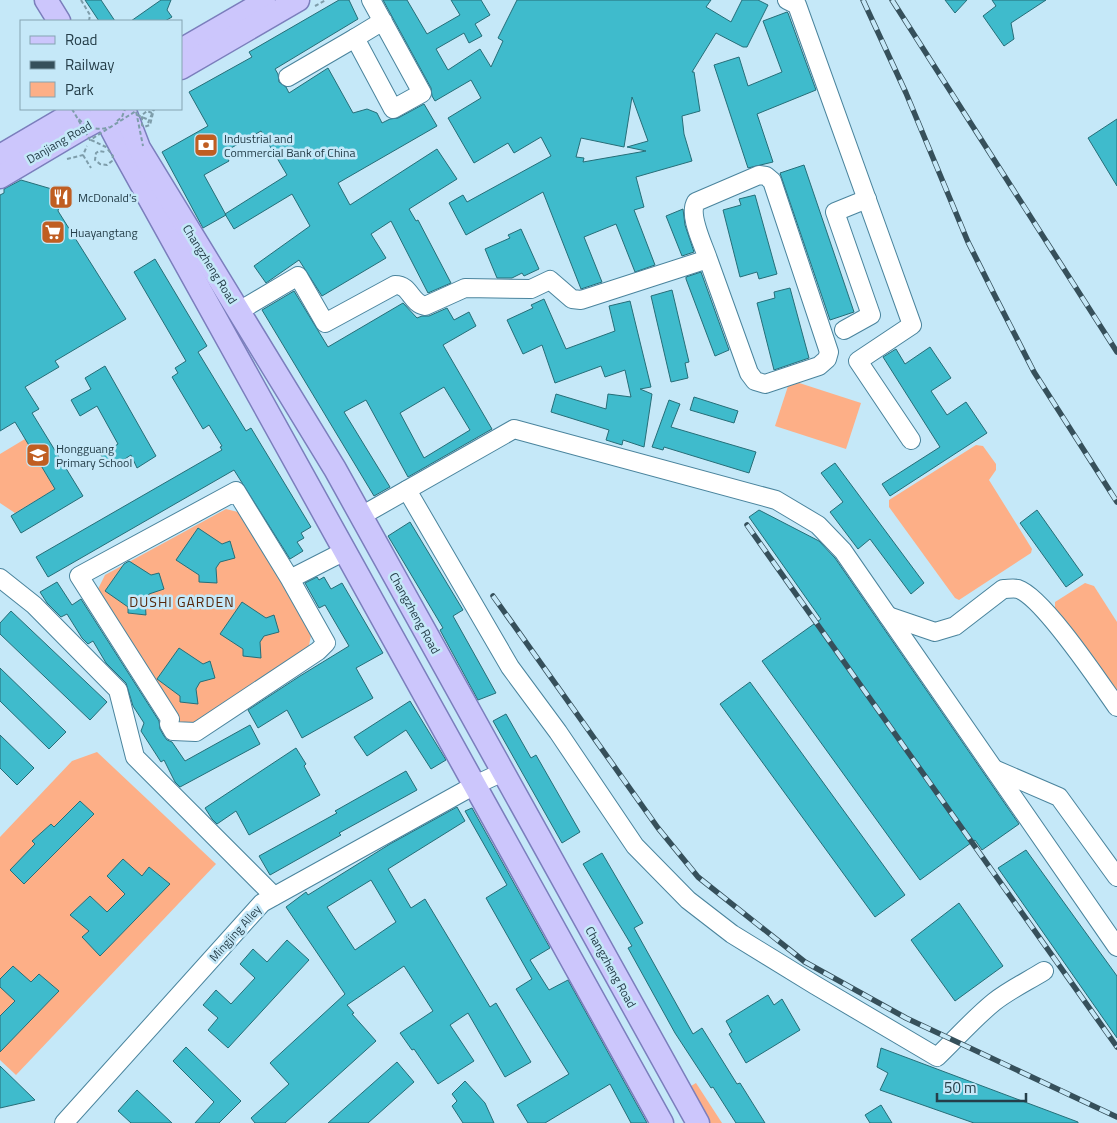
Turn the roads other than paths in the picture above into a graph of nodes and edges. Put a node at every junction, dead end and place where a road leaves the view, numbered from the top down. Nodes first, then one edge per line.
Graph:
1 (46, 0) edge
2 (63, 0) edge
3 (267, 0) edge
4 (298, 0) edge
5 (371, 0) edge
6 (787, 0) edge
7 (58, 20) edge
8 (74, 20) edge
9 (383, 21) junction
10 (355, 38) junction
11 (182, 49) edge
12 (182, 67) edge
13 (288, 77) dead end
14 (127, 113) edge
15 (77, 117) edge
16 (127, 149) junction
17 (0, 156) edge
18 (0, 177) edge
19 (867, 199) junction
20 (708, 258) junction
21 (238, 311) junction
22 (844, 330) dead end
23 (911, 440) dead end
24 (407, 490) junction
25 (361, 516) junction
26 (345, 551) junction
27 (0, 578) edge
28 (290, 579) junction
29 (888, 616) junction
30 (1117, 707) edge
31 (994, 769) junction
32 (503, 772) junction
33 (475, 785) junction
34 (1117, 877) edge
35 (274, 896) junction
36 (1117, 947) edge
37 (1044, 972) dead end
38 (64, 1123) edge
39 (662, 1123) edge
40 (698, 1123) edge

1 - 7 main road
2 - 8 main road
3 - 11 main road
4 - 12 main road
5 - 9 street
6 - 19 street
9 - 10 street
9 - 10 street
10 - 13 street
14 - 15 main road, Danjiang Road
14 - 16 main road, Changzheng Road
14 - 16 main road
15 - 16 main road
15 - 17 main road, Danjiang Road
15 - 18 main road, Danjiang Road
16 - 21 main road, Changzheng Road
16 - 26 main road, Changzheng Road
19 - 22 street
19 - 23 street
20 - 20 street
20 - 21 street
21 - 25 main road, Changzheng Road
24 - 25 street
24 - 29 street
24 - 37 street
25 - 32 main road, Changzheng Road
26 - 28 street
26 - 33 main road, Changzheng Road
27 - 35 street
28 - 28 street
29 - 30 street
29 - 31 street
31 - 34 street
31 - 36 street
32 - 33 street, Mingjing Alley
32 - 40 main road, Changzheng Road
33 - 35 street, Mingjing Alley
33 - 39 main road, Changzheng Road
35 - 38 street, Mingjing Alley

